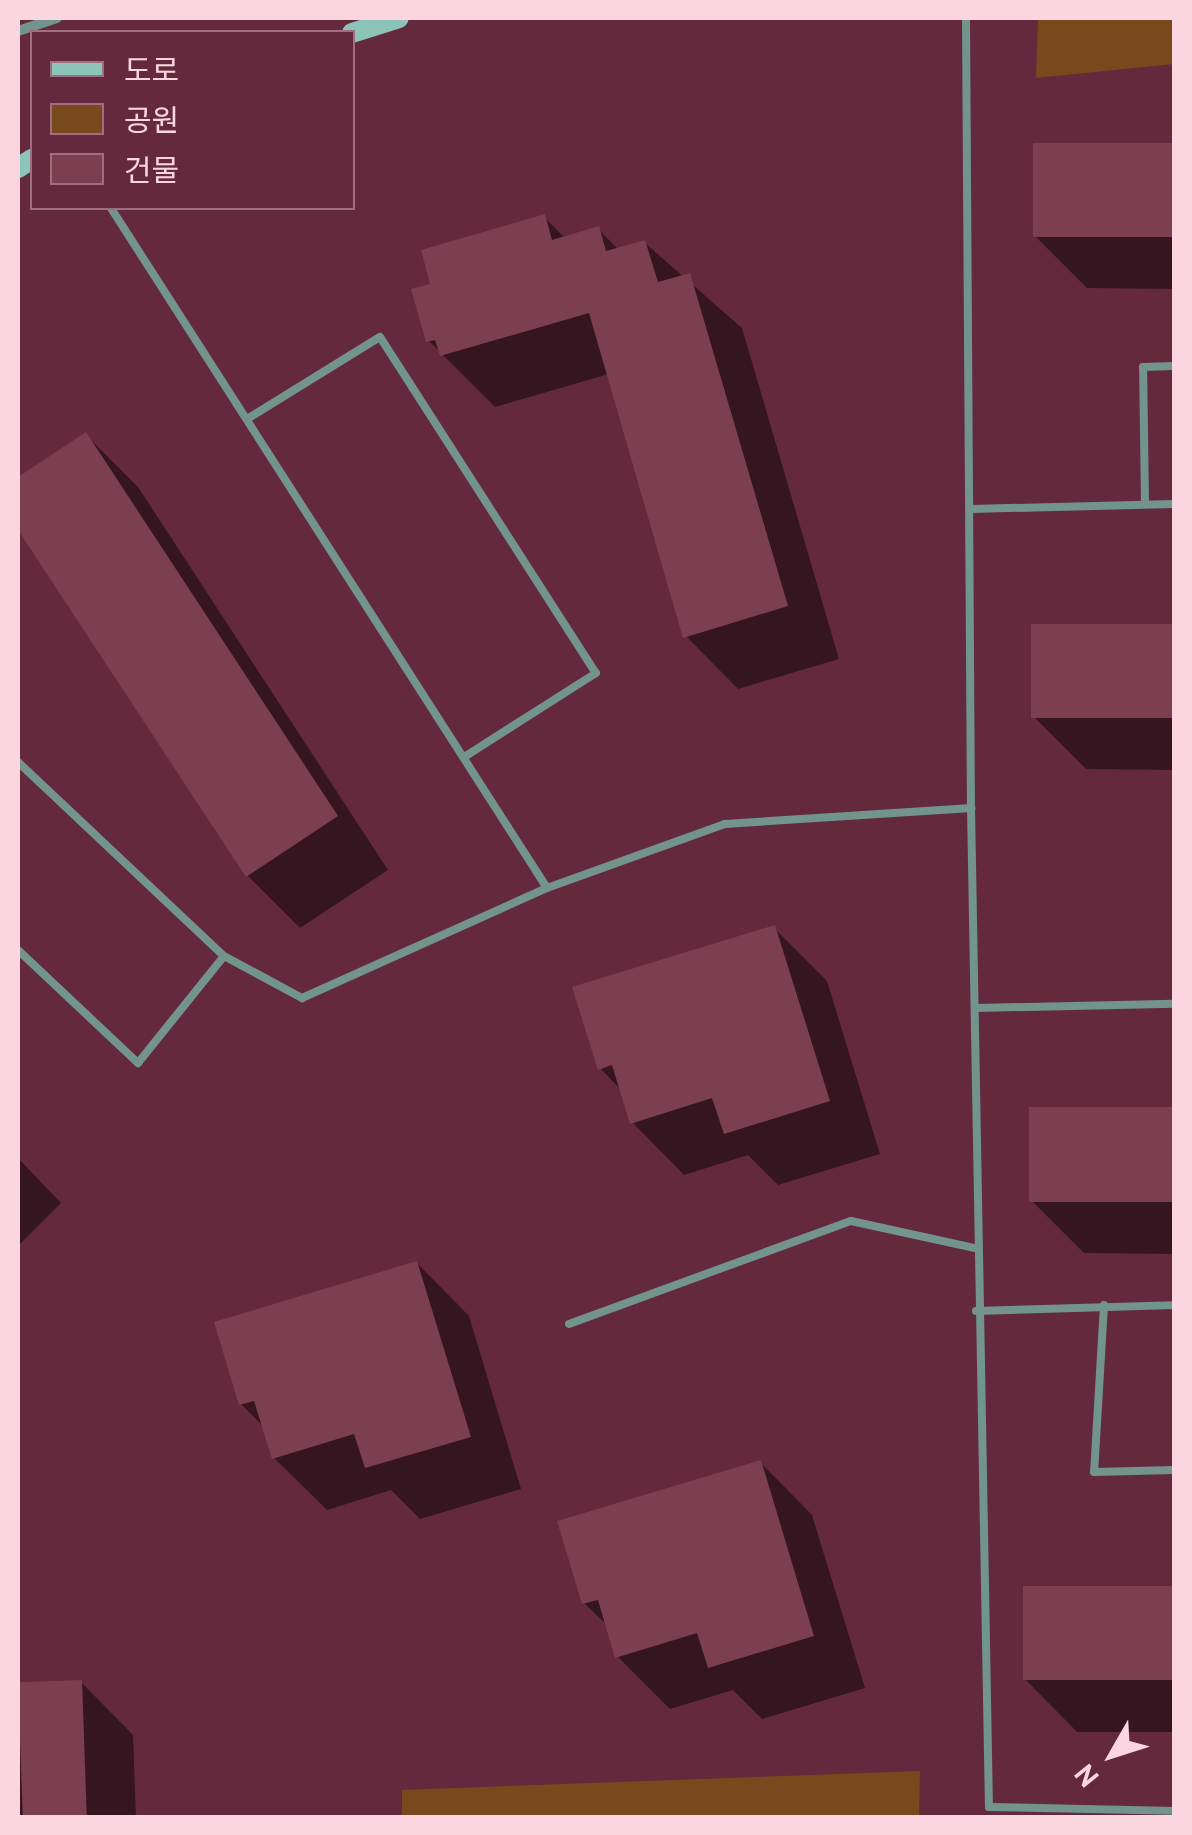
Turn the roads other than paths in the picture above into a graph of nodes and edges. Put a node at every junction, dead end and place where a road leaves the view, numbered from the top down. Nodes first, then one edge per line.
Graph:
1 (57, 18) edge
2 (399, 18) edge
3 (966, 18) edge
4 (18, 31) edge
5 (355, 32) edge
6 (112, 210) edge
7 (1174, 366) edge
8 (248, 418) junction
9 (1145, 504) junction
10 (1174, 504) edge
11 (970, 509) junction
12 (464, 757) junction
13 (18, 762) edge
14 (972, 808) junction
15 (547, 888) junction
16 (18, 950) edge
17 (224, 956) junction
18 (1174, 1004) edge
19 (976, 1008) junction
20 (975, 1248) junction
21 (1104, 1305) junction
22 (1174, 1305) edge
23 (976, 1311) junction
24 (570, 1324) dead end
25 (1174, 1470) edge
26 (1174, 1812) edge
27 (1088, 1815) edge

1 - 4 street
2 - 5 street
3 - 11 lane
6 - 8 lane
7 - 9 lane
8 - 12 lane
8 - 12 lane
9 - 10 lane
9 - 11 lane
11 - 14 lane
12 - 15 lane
13 - 17 lane
14 - 15 lane
14 - 19 lane
15 - 17 lane
16 - 17 lane
18 - 19 lane
19 - 20 lane
20 - 23 lane
20 - 24 lane
21 - 22 lane
21 - 23 lane
21 - 25 lane
23 - 27 lane
26 - 27 lane

